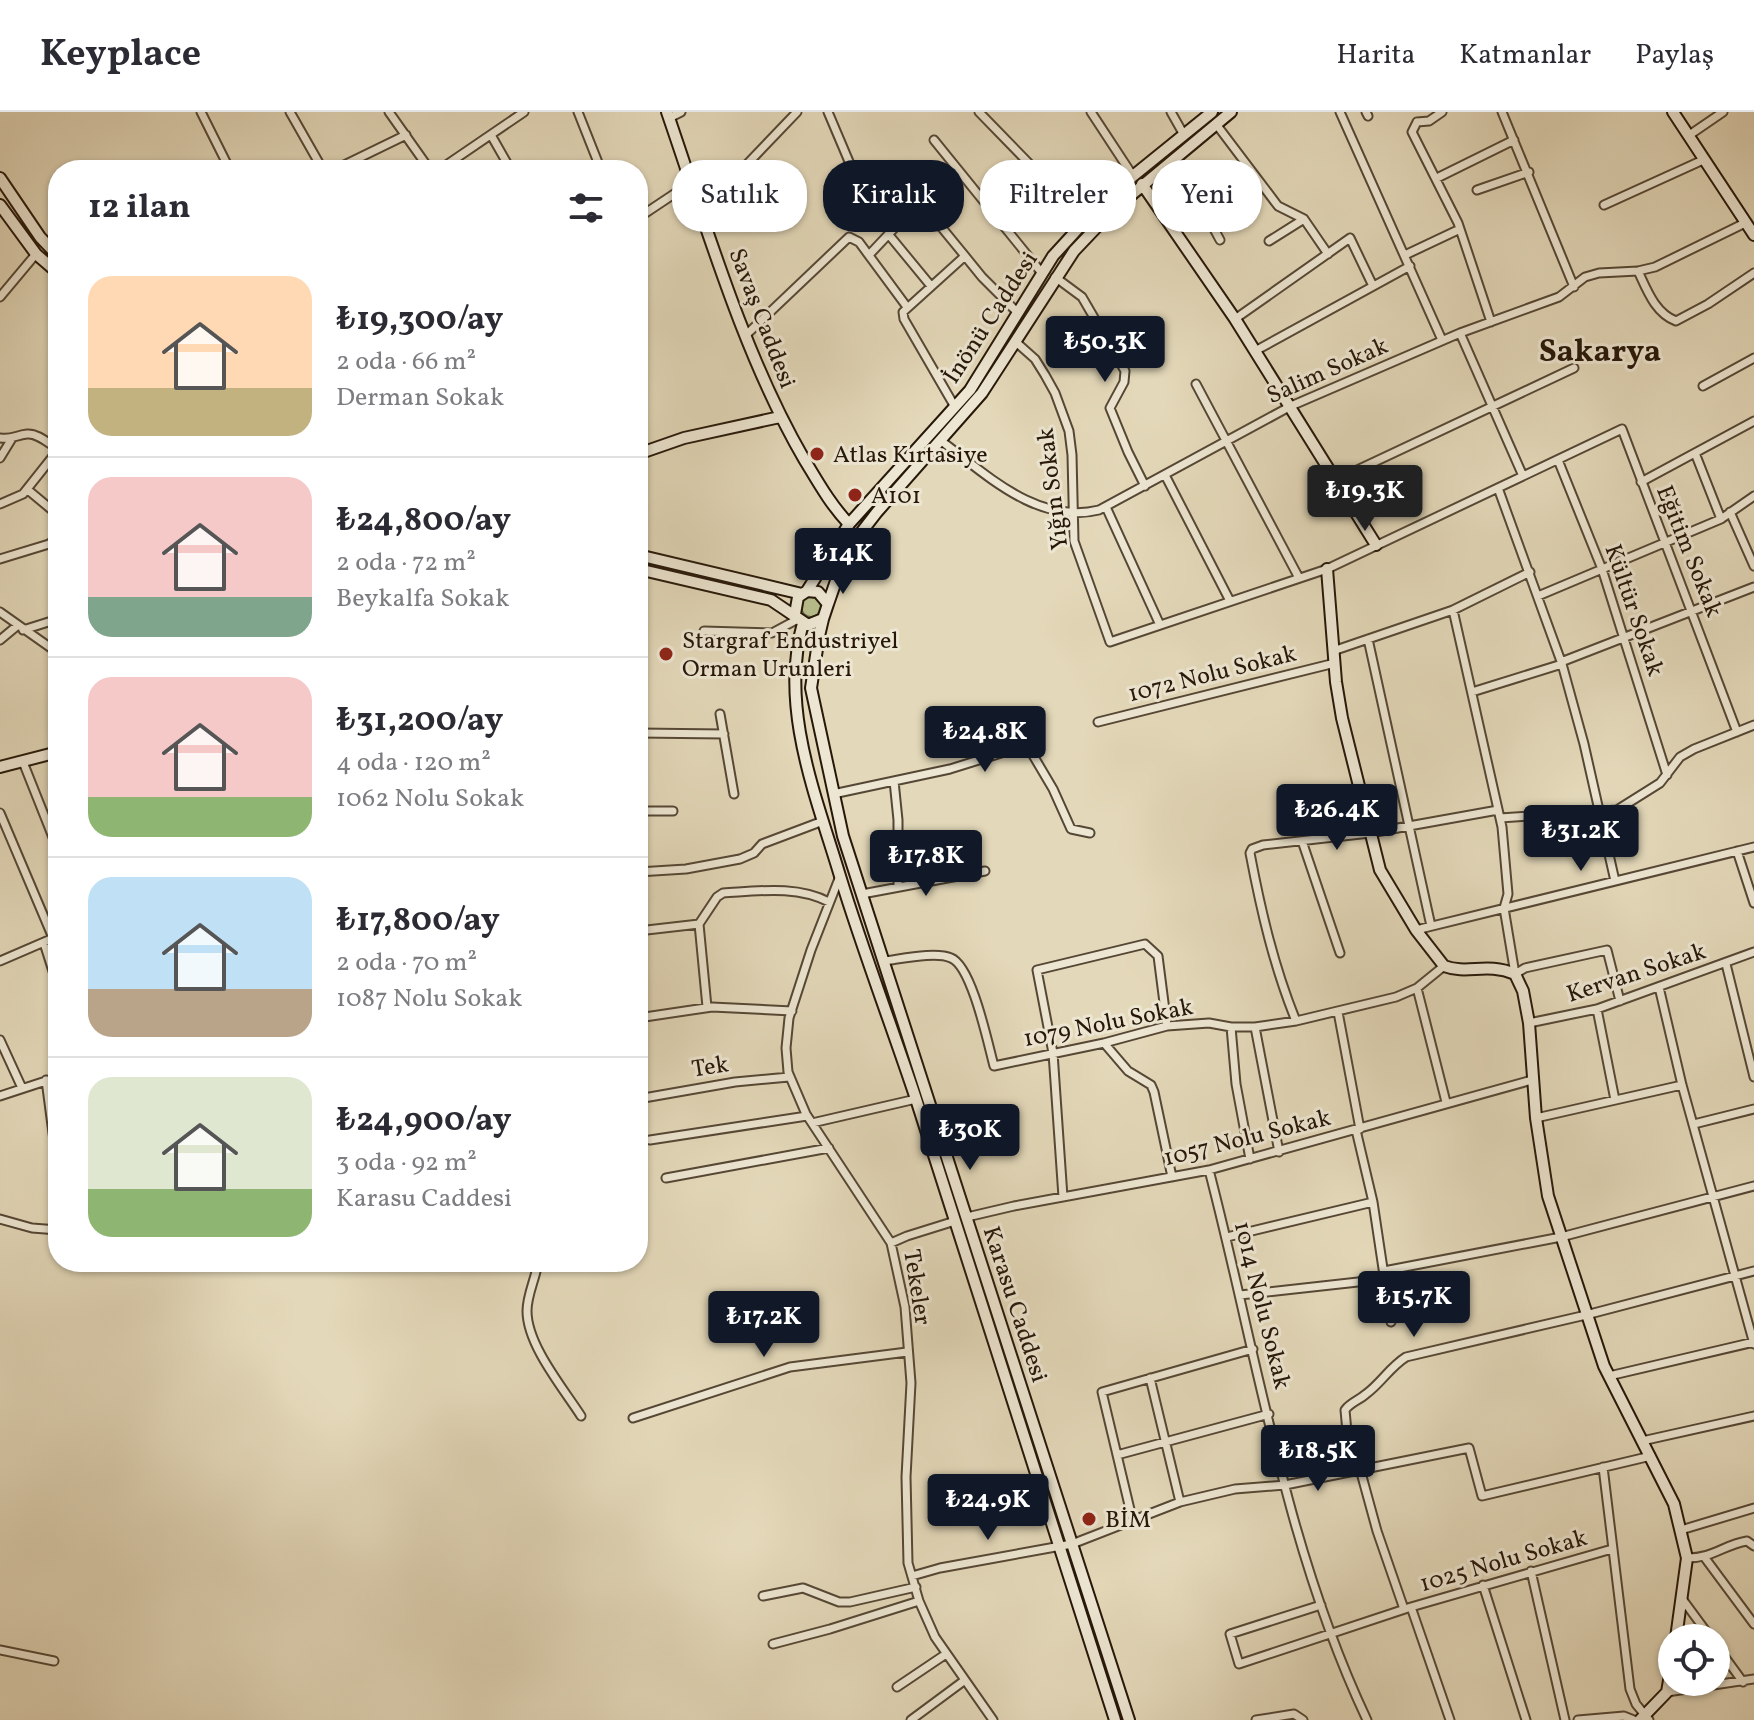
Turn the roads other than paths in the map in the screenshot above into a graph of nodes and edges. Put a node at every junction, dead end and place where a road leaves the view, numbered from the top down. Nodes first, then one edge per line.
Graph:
1 (201, 112) edge
2 (290, 112) edge
3 (389, 112) edge
4 (524, 112) edge
5 (578, 112) edge
6 (681, 112) edge
7 (797, 112) edge
8 (828, 112) edge
9 (979, 112) edge
10 (1091, 112) edge
11 (1171, 112) edge
12 (1212, 112) edge
13 (1231, 112) edge
14 (1340, 112) edge
15 (1413, 112) edge
16 (1442, 112) edge
17 (1502, 112) edge
18 (1673, 112) edge
19 (1723, 112) edge
20 (668, 115) edge
21 (1417, 122) junction
22 (1216, 124) junction
23 (406, 135) junction
24 (491, 135) junction
25 (1184, 135) junction
26 (1688, 136) junction
27 (934, 140) dead end
28 (1514, 140) junction
29 (1173, 158) junction
30 (225, 160) edge
31 (317, 160) edge
32 (355, 160) edge
33 (423, 160) edge
34 (454, 160) edge
35 (505, 160) edge
36 (597, 160) edge
37 (684, 160) edge
38 (751, 160) edge
39 (848, 160) edge
40 (1026, 160) edge
41 (1122, 160) edge
42 (1703, 160) junction
43 (1529, 172) junction
44 (1136, 174) edge
45 (0, 178) edge
46 (1437, 178) junction
47 (1142, 184) junction
48 (1477, 190) dead end
49 (672, 195) edge
50 (0, 205) edge
51 (1604, 205) dead end
52 (648, 211) edge
53 (1304, 219) junction
54 (1745, 223) junction
55 (1460, 229) junction
56 (709, 232) edge
57 (892, 232) edge
58 (945, 232) edge
59 (1076, 232) edge
60 (889, 235) junction
61 (1754, 235) edge
62 (1220, 240) dead end
63 (1269, 241) dead end
64 (48, 245) edge
65 (36, 254) junction
66 (1328, 254) junction
67 (869, 255) junction
68 (1405, 255) junction
69 (965, 256) junction
70 (48, 264) edge
71 (1410, 266) junction
72 (1638, 271) junction
73 (1041, 272) junction
74 (1754, 273) edge
75 (1055, 277) junction
76 (931, 286) junction
77 (1373, 286) junction
78 (1574, 287) junction
79 (1, 293) edge
80 (907, 307) junction
81 (1017, 312) junction
82 (1235, 319) junction
83 (1491, 322) junction
84 (1460, 333) junction
85 (746, 335) junction
86 (1442, 340) junction
87 (1016, 342) junction
88 (1255, 351) junction
89 (1754, 358) edge
90 (1574, 368) dead end
91 (1196, 384) dead end
92 (1703, 386) dead end
93 (1291, 406) junction
94 (1492, 406) junction
95 (955, 407) junction
96 (780, 417) junction
97 (1754, 421) edge
98 (0, 438) edge
99 (11, 440) junction
100 (940, 440) junction
101 (1226, 440) junction
102 (48, 443) edge
103 (648, 451) edge
104 (1695, 453) junction
105 (0, 458) edge
106 (1558, 460) junction
107 (48, 463) edge
108 (1165, 475) junction
109 (1523, 476) junction
110 (1336, 480) junction
111 (1641, 482) junction
112 (1145, 486) junction
113 (1498, 488) junction
114 (28, 490) junction
115 (1754, 496) edge
116 (0, 504) edge
117 (48, 507) edge
118 (1106, 507) junction
119 (1072, 512) junction
120 (1730, 512) junction
121 (1721, 519) junction
122 (849, 524) junction
123 (1665, 543) junction
124 (48, 544) edge
125 (1376, 545) junction
126 (1751, 549) edge
127 (648, 557) edge
128 (0, 559) edge
129 (1754, 566) edge
130 (1327, 569) junction
131 (1602, 569) junction
132 (648, 571) edge
133 (1530, 572) junction
134 (1299, 578) junction
135 (1754, 587) edge
136 (805, 592) junction
137 (1538, 596) junction
138 (1230, 601) junction
139 (828, 604) junction
140 (1453, 610) junction
141 (1693, 611) junction
142 (0, 612) edge
143 (799, 619) junction
144 (823, 619) junction
145 (48, 621) edge
146 (1160, 625) junction
147 (20, 628) junction
148 (704, 631) dead end
149 (1625, 637) junction
150 (1368, 639) junction
151 (0, 640) edge
152 (48, 646) edge
153 (1334, 657) junction
154 (1561, 663) junction
155 (1472, 692) junction
156 (720, 714) dead end
157 (1098, 722) dead end
158 (1754, 725) edge
159 (1737, 732) junction
160 (648, 733) edge
161 (724, 734) junction
162 (48, 755) edge
163 (23, 762) junction
164 (0, 767) edge
165 (1667, 775) junction
166 (894, 781) junction
167 (734, 794) dead end
168 (833, 794) junction
169 (648, 811) edge
170 (673, 811) dead end
171 (1599, 812) junction
172 (0, 813) edge
173 (1499, 814) junction
174 (823, 821) junction
175 (48, 825) edge
176 (1409, 825) junction
177 (1090, 833) dead end
178 (1370, 833) junction
179 (1302, 841) junction
180 (1754, 847) edge
181 (1737, 851) junction
182 (648, 871) edge
183 (985, 871) dead end
184 (840, 876) junction
185 (1615, 881) junction
186 (898, 887) junction
187 (862, 894) junction
188 (829, 902) junction
189 (1754, 903) edge
190 (1504, 908) junction
191 (48, 919) edge
192 (699, 924) junction
193 (1431, 926) junction
194 (648, 930) edge
195 (1416, 930) junction
196 (48, 941) edge
197 (44, 943) junction
198 (1754, 952) edge
199 (1340, 953) dead end
200 (48, 956) edge
201 (0, 961) edge
202 (884, 961) junction
203 (1726, 964) junction
204 (1444, 966) junction
205 (1515, 974) junction
206 (1659, 987) junction
207 (1417, 988) junction
208 (1620, 1001) junction
209 (707, 1007) junction
210 (1597, 1009) junction
211 (792, 1011) junction
212 (1338, 1012) junction
213 (648, 1016) edge
214 (1296, 1021) junction
215 (1529, 1023) junction
216 (1167, 1026) junction
217 (1231, 1027) junction
218 (1255, 1027) junction
219 (0, 1040) edge
220 (1104, 1043) junction
221 (1053, 1053) junction
222 (1754, 1074) edge
223 (789, 1077) junction
224 (46, 1080) joint
225 (1532, 1080) junction
226 (1682, 1085) junction
227 (22, 1088) junction
228 (48, 1094) edge
229 (0, 1096) edge
230 (648, 1097) edge
231 (916, 1099) junction
232 (1615, 1100) junction
233 (1446, 1102) junction
234 (1754, 1109) edge
235 (1536, 1118) junction
236 (810, 1120) junction
237 (1694, 1124) junction
238 (1358, 1130) junction
239 (650, 1140) dead end
240 (829, 1148) junction
241 (1279, 1152) junction
242 (1250, 1159) junction
243 (1209, 1170) junction
244 (1172, 1177) junction
245 (666, 1178) dead end
246 (1754, 1186) edge
247 (1715, 1196) junction
248 (1063, 1197) junction
249 (1373, 1202) junction
250 (967, 1217) junction
251 (0, 1219) edge
252 (955, 1221) junction
253 (48, 1229) edge
254 (1227, 1237) junction
255 (1561, 1237) junction
256 (891, 1243) junction
257 (1754, 1271) edge
258 (536, 1272) edge
259 (1384, 1275) junction
260 (1735, 1276) junction
261 (1240, 1295) junction
262 (1586, 1315) junction
263 (1391, 1322) dead end
264 (1754, 1343) edge
265 (1253, 1349) junction
266 (907, 1352) junction
267 (1609, 1376) junction
268 (1150, 1378) junction
269 (1269, 1414) junction
270 (581, 1416) dead end
271 (1754, 1416) edge
272 (633, 1418) dead end
273 (1642, 1441) junction
274 (1166, 1442) junction
275 (1117, 1455) junction
276 (1651, 1456) junction
277 (1603, 1467) junction
278 (1360, 1469) junction
279 (1346, 1471) junction
280 (1285, 1485) junction
281 (1180, 1502) junction
282 (1754, 1508) edge
283 (1133, 1522) junction
284 (1681, 1530) junction
285 (1072, 1544) junction
286 (1059, 1545) junction
287 (1754, 1546) edge
288 (1612, 1549) junction
289 (1687, 1558) junction
290 (1705, 1558) junction
291 (1531, 1571) junction
292 (912, 1576) junction
293 (1483, 1585) junction
294 (916, 1587) junction
295 (763, 1596) dead end
296 (1683, 1600) junction
297 (919, 1601) junction
298 (1321, 1605) junction
299 (1407, 1608) junction
300 (1679, 1624) edge
301 (1701, 1624) edge
302 (1754, 1624) edge
303 (1331, 1633) junction
304 (773, 1644) dead end
305 (0, 1650) edge
306 (946, 1654) junction
307 (54, 1661) dead end
308 (1730, 1664) edge
309 (1754, 1679) edge
310 (965, 1680) junction
311 (1743, 1682) junction
312 (1730, 1684) edge
313 (897, 1687) dead end
314 (1663, 1696) edge
315 (1642, 1719) edge
316 (911, 1720) edge
317 (993, 1720) edge
318 (1115, 1720) edge
319 (1129, 1720) edge
320 (1256, 1720) edge
321 (1303, 1720) edge
322 (1367, 1720) edge
323 (1450, 1720) edge
324 (1526, 1720) edge
325 (1565, 1720) edge
326 (1578, 1720) edge

1 - 30 street
2 - 31 street
3 - 23 street
4 - 24 street
5 - 36 street
6 - 20 street
7 - 38 street
8 - 39 street
9 - 40 street
10 - 41 street
11 - 25 street
12 - 25 main road, İnönü Caddesi
13 - 22 main road, İnönü Caddesi
14 - 68 street
15 - 21 street
16 - 21 street
17 - 28 street
18 - 26 main road
19 - 26 street
20 - 37 main road, Savaş Caddesi
21 - 46 street
22 - 29 main road, İnönü Caddesi
22 - 53 street
23 - 32 street
23 - 33 street
24 - 34 street
24 - 35 street
25 - 44 main road, İnönü Caddesi
26 - 42 main road
27 - 73 street
28 - 43 street
28 - 46 street
29 - 47 main road, İnönü Caddesi
29 - 62 street
42 - 51 street
42 - 54 main road
43 - 48 street
43 - 78 street
45 - 64 main road
46 - 55 street
47 - 75 main road, İnönü Caddesi
47 - 82 main road
49 - 52 street
50 - 65 main road
53 - 63 street
53 - 66 street
54 - 61 main road
54 - 72 street, Salim Sokak
55 - 68 street
55 - 83 street
56 - 85 main road, Savaş Caddesi
57 - 60 street
58 - 69 street
59 - 73 main road, İnönü Caddesi
60 - 67 street
60 - 76 street
65 - 70 main road
65 - 79 street
66 - 77 street
66 - 82 street
67 - 80 street
67 - 85 street
68 - 71 street
69 - 76 street
69 - 81 street
71 - 77 street
71 - 86 street
72 - 74 street
72 - 78 street, Salim Sokak
73 - 81 main road, İnönü Caddesi
75 - 87 main road, İnönü Caddesi
75 - 112 street
76 - 80 street
77 - 88 street
78 - 83 street, Salim Sokak
80 - 95 street
81 - 95 main road, İnönü Caddesi
82 - 88 main road
83 - 84 street, Salim Sokak
84 - 86 street, Salim Sokak
84 - 94 street
85 - 96 main road, Savaş Caddesi
86 - 93 street, Salim Sokak
87 - 100 main road, İnönü Caddesi
87 - 119 street, Yığın Sokak
88 - 93 main road
89 - 92 street
90 - 94 street
91 - 101 street
93 - 101 street, Salim Sokak
93 - 110 main road
94 - 109 street
94 - 110 street
95 - 122 main road, İnönü Caddesi
96 - 103 main road
96 - 122 main road, Savaş Caddesi
97 - 104 street
98 - 99 street
99 - 102 street
99 - 105 street
100 - 119 street, Salim Sokak
100 - 139 main road, İnönü Caddesi
101 - 108 street, Salim Sokak
101 - 134 street
104 - 111 street
104 - 121 street
106 - 109 street
106 - 111 street, Eğitim Sokak
106 - 131 street, Kültür Sokak
107 - 114 street
108 - 112 street, Salim Sokak
108 - 138 street
109 - 113 street
110 - 125 main road
111 - 123 street, Eğitim Sokak
112 - 118 street, Salim Sokak
113 - 125 street
113 - 133 street
114 - 116 street
114 - 117 street
115 - 120 street
118 - 119 street, Salim Sokak
118 - 146 street
119 - 146 street, Yığın Sokak
120 - 121 street
120 - 126 street
121 - 123 street
122 - 136 main road
123 - 131 street
123 - 141 street, Eğitim Sokak
124 - 128 street
125 - 130 street
126 - 129 street
127 - 136 main road
130 - 134 street
130 - 153 main road
131 - 137 street
131 - 149 street, Kültür Sokak
132 - 143 main road
133 - 137 street
133 - 140 street, 1072 Nolu Sokak
134 - 138 street
135 - 141 street
136 - 139 main road
136 - 143 main road
137 - 154 street
138 - 146 street
139 - 144 main road
140 - 150 street, 1072 Nolu Sokak
140 - 155 street
141 - 149 street
141 - 159 street, Eğitim Sokak
142 - 147 street
143 - 144 main road
143 - 148 street
143 - 174 main road, Karasu Caddesi
144 - 168 main road, Karasu Caddesi
145 - 147 street
147 - 151 street
147 - 152 street
149 - 154 street
149 - 165 street, Kültür Sokak
150 - 153 street, 1072 Nolu Sokak
150 - 176 street
153 - 157 street, 1072 Nolu Sokak
153 - 178 main road
154 - 155 street
154 - 171 street
155 - 173 street
156 - 161 street
158 - 159 street
159 - 165 street
160 - 161 street
161 - 167 street
162 - 163 main road
163 - 164 main road
163 - 175 street
165 - 171 street
166 - 168 street
166 - 177 street
166 - 186 street
168 - 187 main road, Karasu Caddesi
169 - 170 street
171 - 173 street
171 - 185 street
172 - 191 street
173 - 176 street
173 - 190 street
174 - 182 street
174 - 184 main road, Karasu Caddesi
176 - 178 street
176 - 193 street
178 - 179 street
178 - 195 main road
179 - 199 street
179 - 214 street
180 - 181 street
181 - 185 street
181 - 189 street
183 - 186 street
184 - 188 street, Tekeler
184 - 231 main road, Karasu Caddesi
185 - 190 street
186 - 187 street
187 - 202 main road, Karasu Caddesi
188 - 192 street
188 - 211 street, Tekeler
190 - 193 street
190 - 205 street
192 - 194 street
192 - 209 street
193 - 195 street
195 - 204 main road
196 - 197 street
197 - 200 street
197 - 201 street
198 - 203 street, Kervan Sokak
202 - 221 street, 1079 Nolu Sokak
202 - 250 main road, Karasu Caddesi
203 - 206 street, Kervan Sokak
203 - 222 street
204 - 205 main road
204 - 207 street, 1079 Nolu Sokak
205 - 208 street
205 - 215 main road
206 - 208 street, Kervan Sokak
206 - 226 street
207 - 212 street, 1079 Nolu Sokak
207 - 233 street
208 - 210 street, Kervan Sokak
209 - 211 street
209 - 213 street
210 - 215 street, Kervan Sokak
210 - 232 street
211 - 223 street, Tekeler
212 - 214 street, 1079 Nolu Sokak
212 - 238 street
214 - 218 street, 1079 Nolu Sokak
215 - 225 main road
216 - 217 street, 1079 Nolu Sokak
216 - 220 street, 1079 Nolu Sokak
216 - 221 street
217 - 218 street, 1079 Nolu Sokak
217 - 242 street
218 - 241 street
219 - 227 street
220 - 221 street, 1079 Nolu Sokak
220 - 244 street
221 - 248 street
223 - 230 street, Tek
223 - 236 street, Tekeler
224 - 227 street
224 - 228 street
225 - 233 street, 1057 Nolu Sokak
225 - 235 main road
226 - 232 street
226 - 237 street
227 - 229 street
231 - 236 street
231 - 252 main road, Karasu Caddesi
232 - 235 street
233 - 238 street, 1057 Nolu Sokak
234 - 237 street
235 - 255 main road
236 - 239 street
236 - 240 street, Tekeler
237 - 247 street
238 - 241 street, 1057 Nolu Sokak
238 - 249 street
240 - 245 street
240 - 256 street, Tekeler
241 - 242 street, 1057 Nolu Sokak
242 - 243 street, 1057 Nolu Sokak
243 - 244 street, 1057 Nolu Sokak
243 - 254 street, 1014 Nolu Sokak
244 - 248 street, 1057 Nolu Sokak
246 - 247 street
247 - 255 street
247 - 260 street
248 - 250 street, 1057 Nolu Sokak
249 - 254 street
249 - 259 street
250 - 285 main road, Karasu Caddesi
251 - 253 street
252 - 256 street
252 - 286 main road, Karasu Caddesi
254 - 261 street, 1014 Nolu Sokak
255 - 259 street
255 - 262 main road
256 - 266 street, Tekeler
257 - 260 street
258 - 270 street
259 - 261 street
259 - 263 street
260 - 262 street
260 - 264 street
261 - 265 street, 1014 Nolu Sokak
262 - 267 main road
262 - 279 street
264 - 267 street
265 - 268 street
265 - 269 street, 1014 Nolu Sokak
266 - 272 street
266 - 292 street, Tekeler
267 - 273 main road
268 - 274 street
268 - 275 street
269 - 274 street
269 - 280 street, 1014 Nolu Sokak
271 - 273 street
273 - 276 main road
274 - 275 street
274 - 281 street
275 - 283 street
276 - 277 street
276 - 284 main road
277 - 278 street
277 - 288 street
278 - 279 street
278 - 299 street
279 - 280 street
280 - 281 street
280 - 298 street, 1014 Nolu Sokak
281 - 283 street
282 - 284 street
283 - 285 street
284 - 289 main road
285 - 286 street
285 - 319 main road, Karasu Caddesi
286 - 292 street
286 - 318 main road, Karasu Caddesi
287 - 290 street
288 - 291 street, 1025 Nolu Sokak
288 - 315 street
289 - 290 street
289 - 296 main road
290 - 302 street
291 - 293 street, 1025 Nolu Sokak
291 - 325 street
292 - 294 street, Tekeler
293 - 299 street, 1025 Nolu Sokak
293 - 324 street
294 - 295 street
294 - 297 street, Tekeler
296 - 300 main road
296 - 301 street
297 - 304 street
297 - 306 street, Tekeler
298 - 303 street, 1014 Nolu Sokak
298 - 303 street, 1025 Nolu Sokak
299 - 303 street, 1025 Nolu Sokak
299 - 323 street
303 - 322 street, 1014 Nolu Sokak
305 - 307 street
306 - 310 street, Tekeler
306 - 313 street
308 - 311 street
309 - 311 street
310 - 316 street
310 - 317 street, Tekeler
311 - 312 street
314 - 315 main road
315 - 326 street
320 - 321 street

